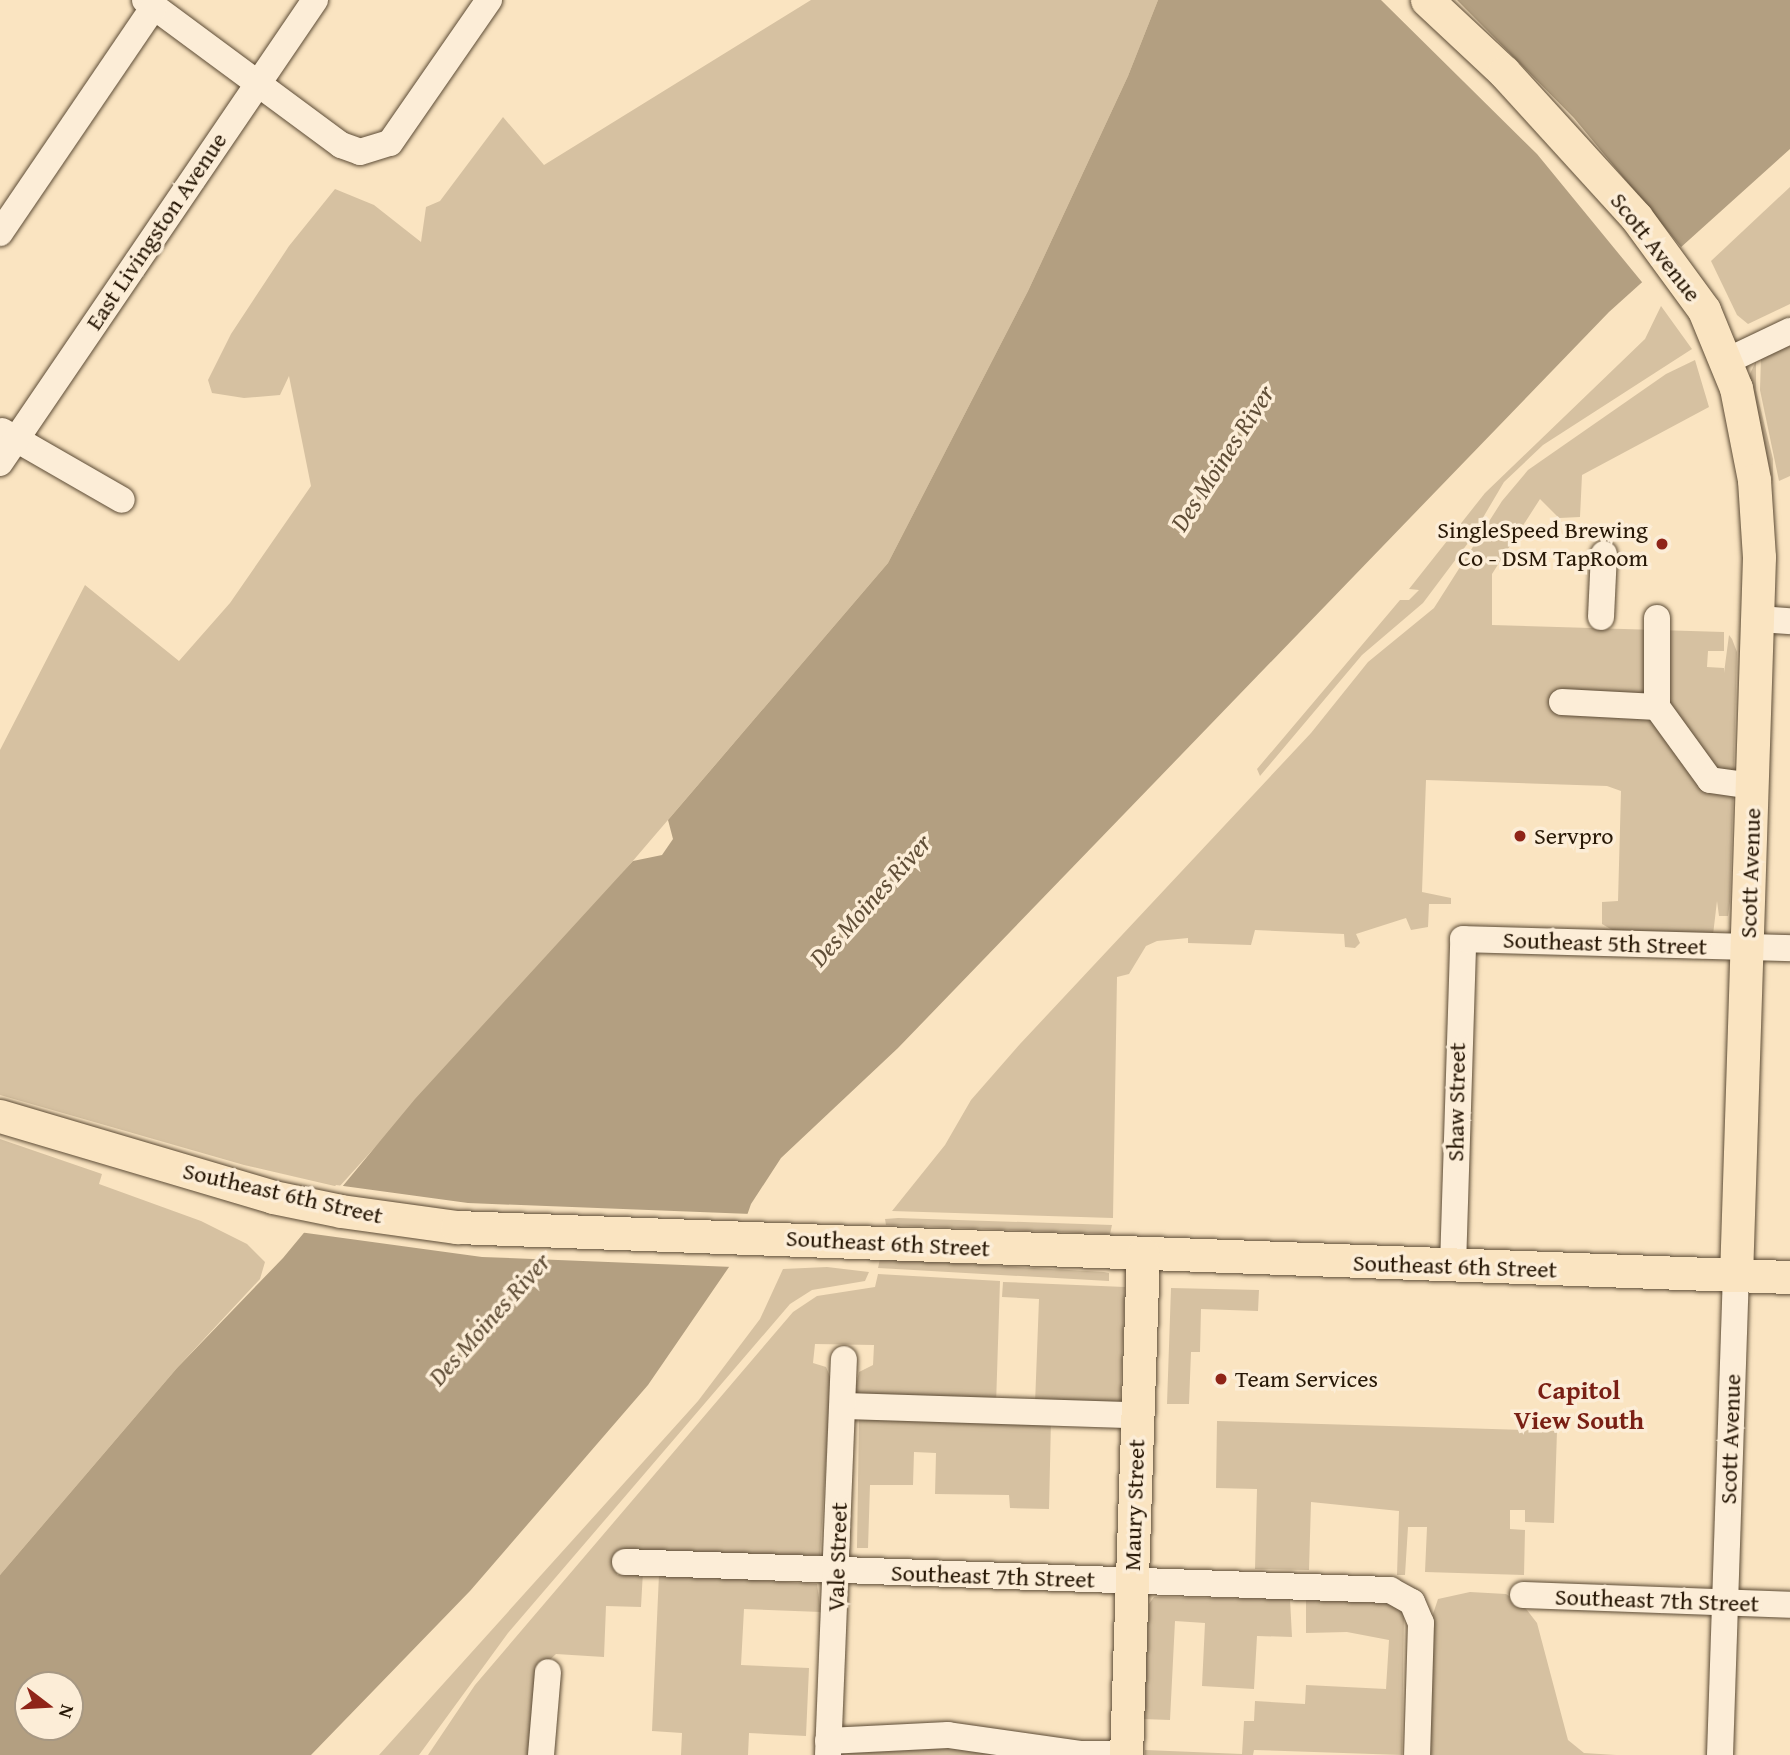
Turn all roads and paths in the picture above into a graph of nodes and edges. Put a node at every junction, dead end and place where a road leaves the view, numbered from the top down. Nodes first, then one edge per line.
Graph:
1 (314, 0) edge
2 (489, 0) edge
3 (1427, 0) edge
4 (148, 2) edge
5 (257, 82) junction
6 (0, 233) edge
7 (1790, 331) edge
8 (1727, 361) junction
9 (7, 435) edge
10 (0, 463) edge
11 (122, 500) dead end
12 (1604, 554) dead end
13 (1601, 617) dead end
14 (1657, 618) dead end
15 (1774, 620) edge
16 (1562, 702) dead end
17 (1657, 707) junction
18 (1752, 786) junction
19 (1463, 939) joint
20 (1748, 947) junction
21 (1790, 948) edge
22 (0, 1116) edge
23 (1143, 1254) junction
24 (1452, 1265) junction
25 (1735, 1275) junction
26 (1790, 1277) edge
27 (844, 1359) dead end
28 (843, 1406) junction
29 (1137, 1415) junction
30 (625, 1562) dead end
31 (837, 1570) junction
32 (1132, 1582) junction
33 (1523, 1595) dead end
34 (1724, 1602) junction
35 (1790, 1605) edge
36 (548, 1672) dead end
37 (828, 1748) edge
38 (1126, 1754) edge
39 (541, 1755) edge
40 (1417, 1755) edge
41 (1720, 1755) edge

1 - 5 street, East Livingston Avenue
2 - 5 street
3 - 8 main road, Scott Avenue
4 - 5 street
4 - 6 street
5 - 9 street, East Livingston Avenue
7 - 8 street
8 - 15 main road, Scott Avenue
9 - 10 street, East Livingston Avenue
9 - 11 street
12 - 13 street
14 - 17 street
15 - 18 main road, Scott Avenue
16 - 17 street
17 - 18 street
18 - 20 main road, Scott Avenue
19 - 20 street, Southeast 5th Street
19 - 24 street, Shaw Street
20 - 21 street, Southeast 5th Street
20 - 25 main road, Scott Avenue
22 - 23 main road, Southeast 6th Street
23 - 24 main road, Southeast 6th Street
23 - 29 main road, Maury Street
24 - 25 main road, Southeast 6th Street
25 - 26 main road, Southeast 6th Street
25 - 34 street, Scott Avenue
27 - 28 street, Vale Street
28 - 29 street
28 - 31 street, Vale Street
29 - 32 main road, Maury Street
30 - 31 street, Southeast 7th Street
31 - 32 street, Southeast 7th Street
31 - 37 street, Vale Street
32 - 38 main road, Maury Street
32 - 40 street, Southeast 7th Street
33 - 34 street, Southeast 7th Street
34 - 35 street, Southeast 7th Street
34 - 41 street, Scott Avenue
36 - 39 street
37 - 38 street

